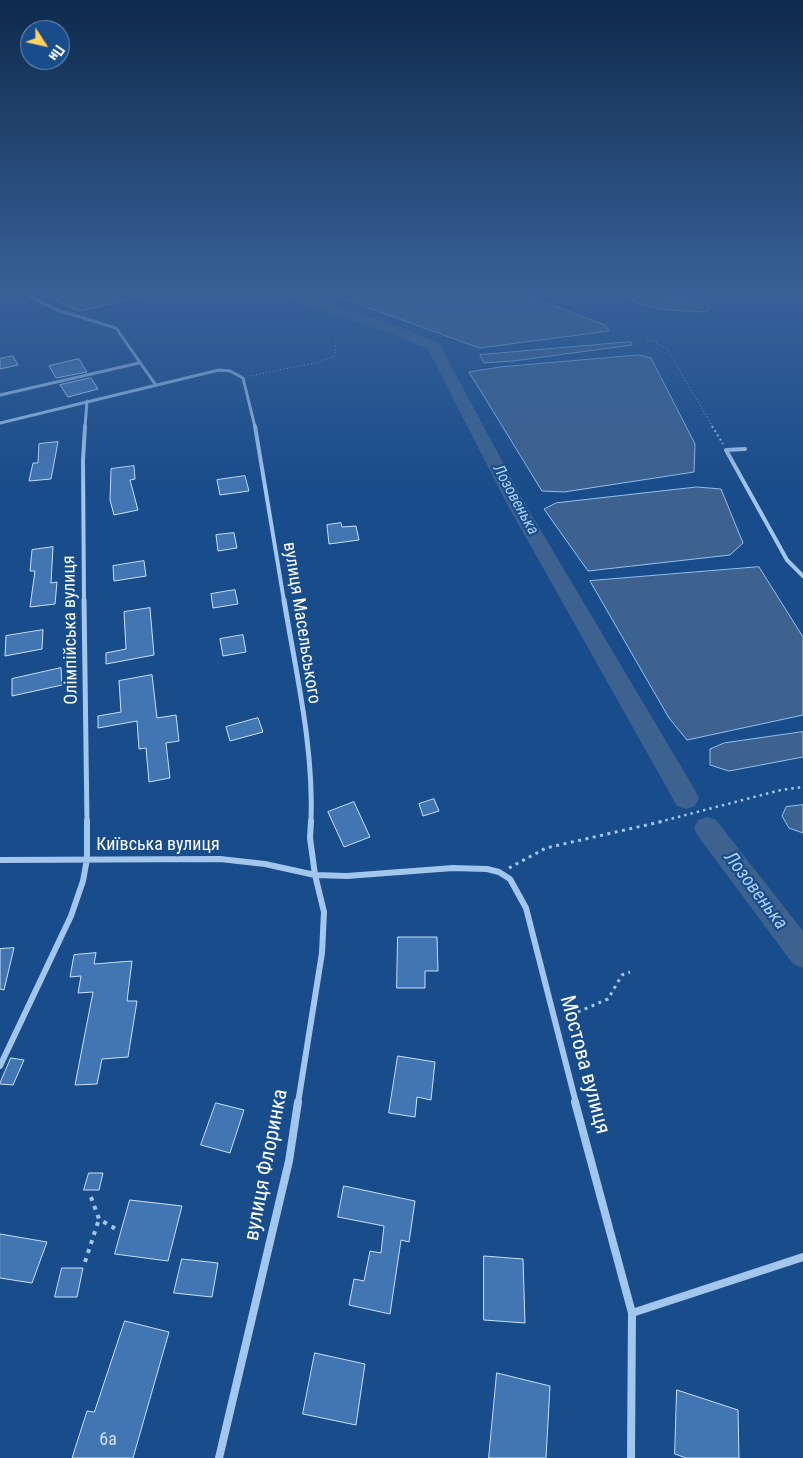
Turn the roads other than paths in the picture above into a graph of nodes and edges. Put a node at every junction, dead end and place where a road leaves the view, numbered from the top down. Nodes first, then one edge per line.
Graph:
1 (135, 357) edge
2 (139, 363) junction
3 (155, 384) junction
4 (0, 395) edge
5 (87, 401) junction
6 (0, 423) edge
7 (745, 449) dead end
8 (803, 576) edge
9 (87, 859) junction
10 (0, 860) edge
11 (315, 875) junction
12 (0, 1066) edge
13 (803, 1257) edge
14 (632, 1313) junction
15 (219, 1458) edge
16 (631, 1458) edge

1 - 2 street
2 - 3 street
2 - 4 street
3 - 5 street
3 - 11 street, вулиця Масельського
5 - 6 street
5 - 9 street, Олімпійська вулиця
7 - 8 street
9 - 10 street, Київська вулиця
9 - 11 street, Київська вулиця
9 - 12 street, Олімпійська вулиця
11 - 14 street, Мостова вулиця
11 - 15 street, вулиця Флоринка
13 - 14 street
14 - 16 street, Мостова вулиця

